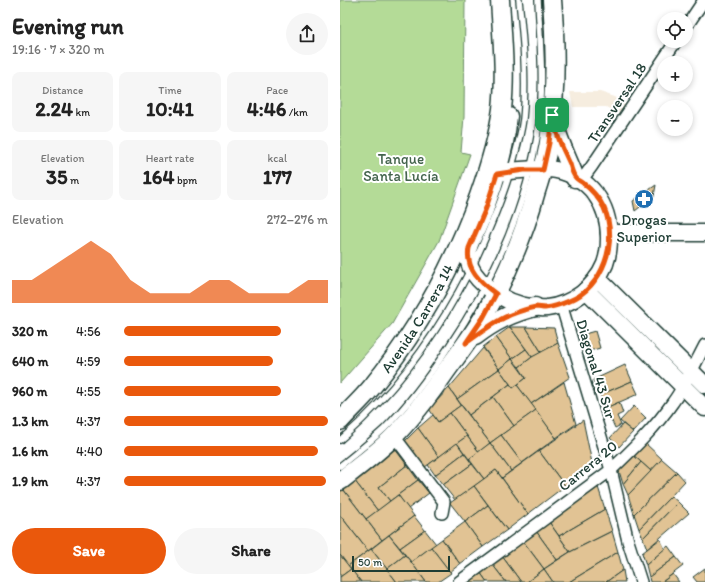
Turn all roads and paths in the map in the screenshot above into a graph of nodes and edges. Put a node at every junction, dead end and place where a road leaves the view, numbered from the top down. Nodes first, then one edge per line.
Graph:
1 (500, 0) edge
2 (519, 0) edge
3 (538, 0) edge
4 (552, 0) edge
5 (704, 0) edge
6 (693, 16) edge
7 (671, 48) edge
8 (552, 115) junction
9 (537, 170) junction
10 (498, 174) junction
11 (578, 179) junction
12 (609, 233) junction
13 (705, 233) edge
14 (471, 268) junction
15 (597, 278) junction
16 (491, 290) junction
17 (586, 290) junction
18 (561, 304) junction
19 (535, 307) junction
20 (466, 343) junction
21 (705, 344) edge
22 (691, 371) junction
23 (705, 385) edge
24 (683, 386) junction
25 (705, 408) edge
26 (340, 421) edge
27 (394, 436) junction
28 (340, 440) edge
29 (340, 466) edge
30 (611, 470) junction
31 (340, 482) edge
32 (442, 513) dead end
33 (460, 582) edge
34 (641, 582) edge

1 - 10 main road, Avenida Carrera 14
2 - 10 lane
3 - 9 lane
4 - 8 main road
5 - 6 street
7 - 11 street, Transversal 18
8 - 9 main road
8 - 11 main road
9 - 10 main road
9 - 11 main road
9 - 16 main road
10 - 14 main road, Avenida Carrera 14
10 - 26 main road, Avenida Carrera 14
11 - 12 main road
12 - 13 main road
12 - 15 main road
14 - 16 main road, Avenida Carrera 14
14 - 28 lane
15 - 17 main road
15 - 22 main road
16 - 19 main road
16 - 20 main road
16 - 29 lane
17 - 18 main road
17 - 24 main road
18 - 19 main road
18 - 30 street, Diagonal 43 Sur
19 - 20 main road
20 - 27 main road
21 - 22 street, Carrera 20
22 - 23 main road
22 - 24 street, Carrera 20
24 - 25 main road
24 - 30 street, Carrera 20
27 - 31 main road
27 - 32 street
30 - 33 street, Carrera 20
30 - 34 street, Diagonal 43 Sur

